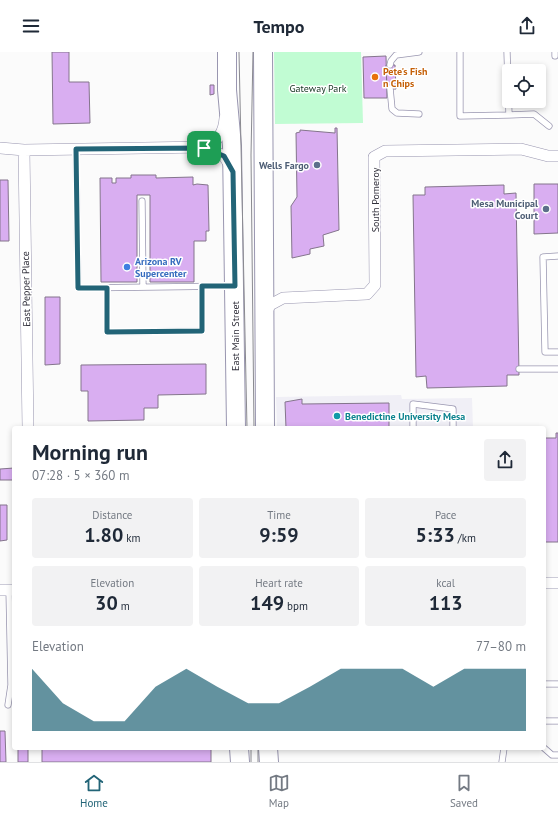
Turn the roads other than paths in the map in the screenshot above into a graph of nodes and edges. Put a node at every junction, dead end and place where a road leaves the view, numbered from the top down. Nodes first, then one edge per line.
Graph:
1 (227, 52) edge
2 (263, 52) edge
3 (419, 52) edge
4 (460, 52) edge
5 (507, 52) edge
6 (390, 65) dead end
7 (390, 88) dead end
8 (227, 90) junction
9 (419, 114) dead end
10 (509, 115) junction
11 (549, 126) dead end
12 (0, 148) edge
13 (204, 148) junction
14 (76, 149) junction
15 (24, 150) junction
16 (558, 156) edge
17 (233, 172) junction
18 (142, 201) dead end
19 (558, 256) edge
20 (263, 275) junction
21 (202, 286) junction
22 (235, 286) junction
23 (143, 287) junction
24 (107, 288) junction
25 (283, 298) junction
26 (263, 318) junction
27 (558, 352) edge
28 (519, 369) dead end
29 (558, 369) edge
30 (28, 426) edge
31 (236, 426) edge
32 (265, 426) edge
33 (413, 426) edge
34 (453, 426) edge
35 (546, 583) edge
36 (558, 583) edge
37 (8, 590) edge
38 (546, 684) edge
39 (558, 684) edge
40 (8, 705) dead end
41 (546, 721) edge
42 (558, 721) edge
43 (240, 750) edge
44 (268, 750) edge
45 (504, 750) edge
46 (546, 750) edge
47 (558, 755) edge
48 (240, 762) edge
49 (269, 762) edge
50 (502, 762) edge

1 - 8 main road, East Main Street
2 - 20 main road
3 - 6 lane
4 - 10 lane
5 - 10 lane
7 - 9 lane
8 - 13 street
8 - 17 main road, East Main Street
10 - 11 lane
12 - 15 street
13 - 14 street
13 - 17 street
14 - 15 street
14 - 24 lane
15 - 30 street, East Pepper Place
16 - 25 street, South Pomeroy
17 - 22 main road, East Main Street
18 - 23 lane
19 - 27 lane
20 - 25 street
20 - 26 main road
21 - 22 lane
21 - 23 lane
21 - 24 lane
22 - 31 main road, East Main Street
23 - 24 lane
25 - 26 street
26 - 32 main road
28 - 29 lane
33 - 34 lane
35 - 36 street
37 - 40 lane
38 - 39 lane
41 - 42 lane
43 - 48 main road
44 - 49 main road
45 - 50 lane
46 - 47 lane

